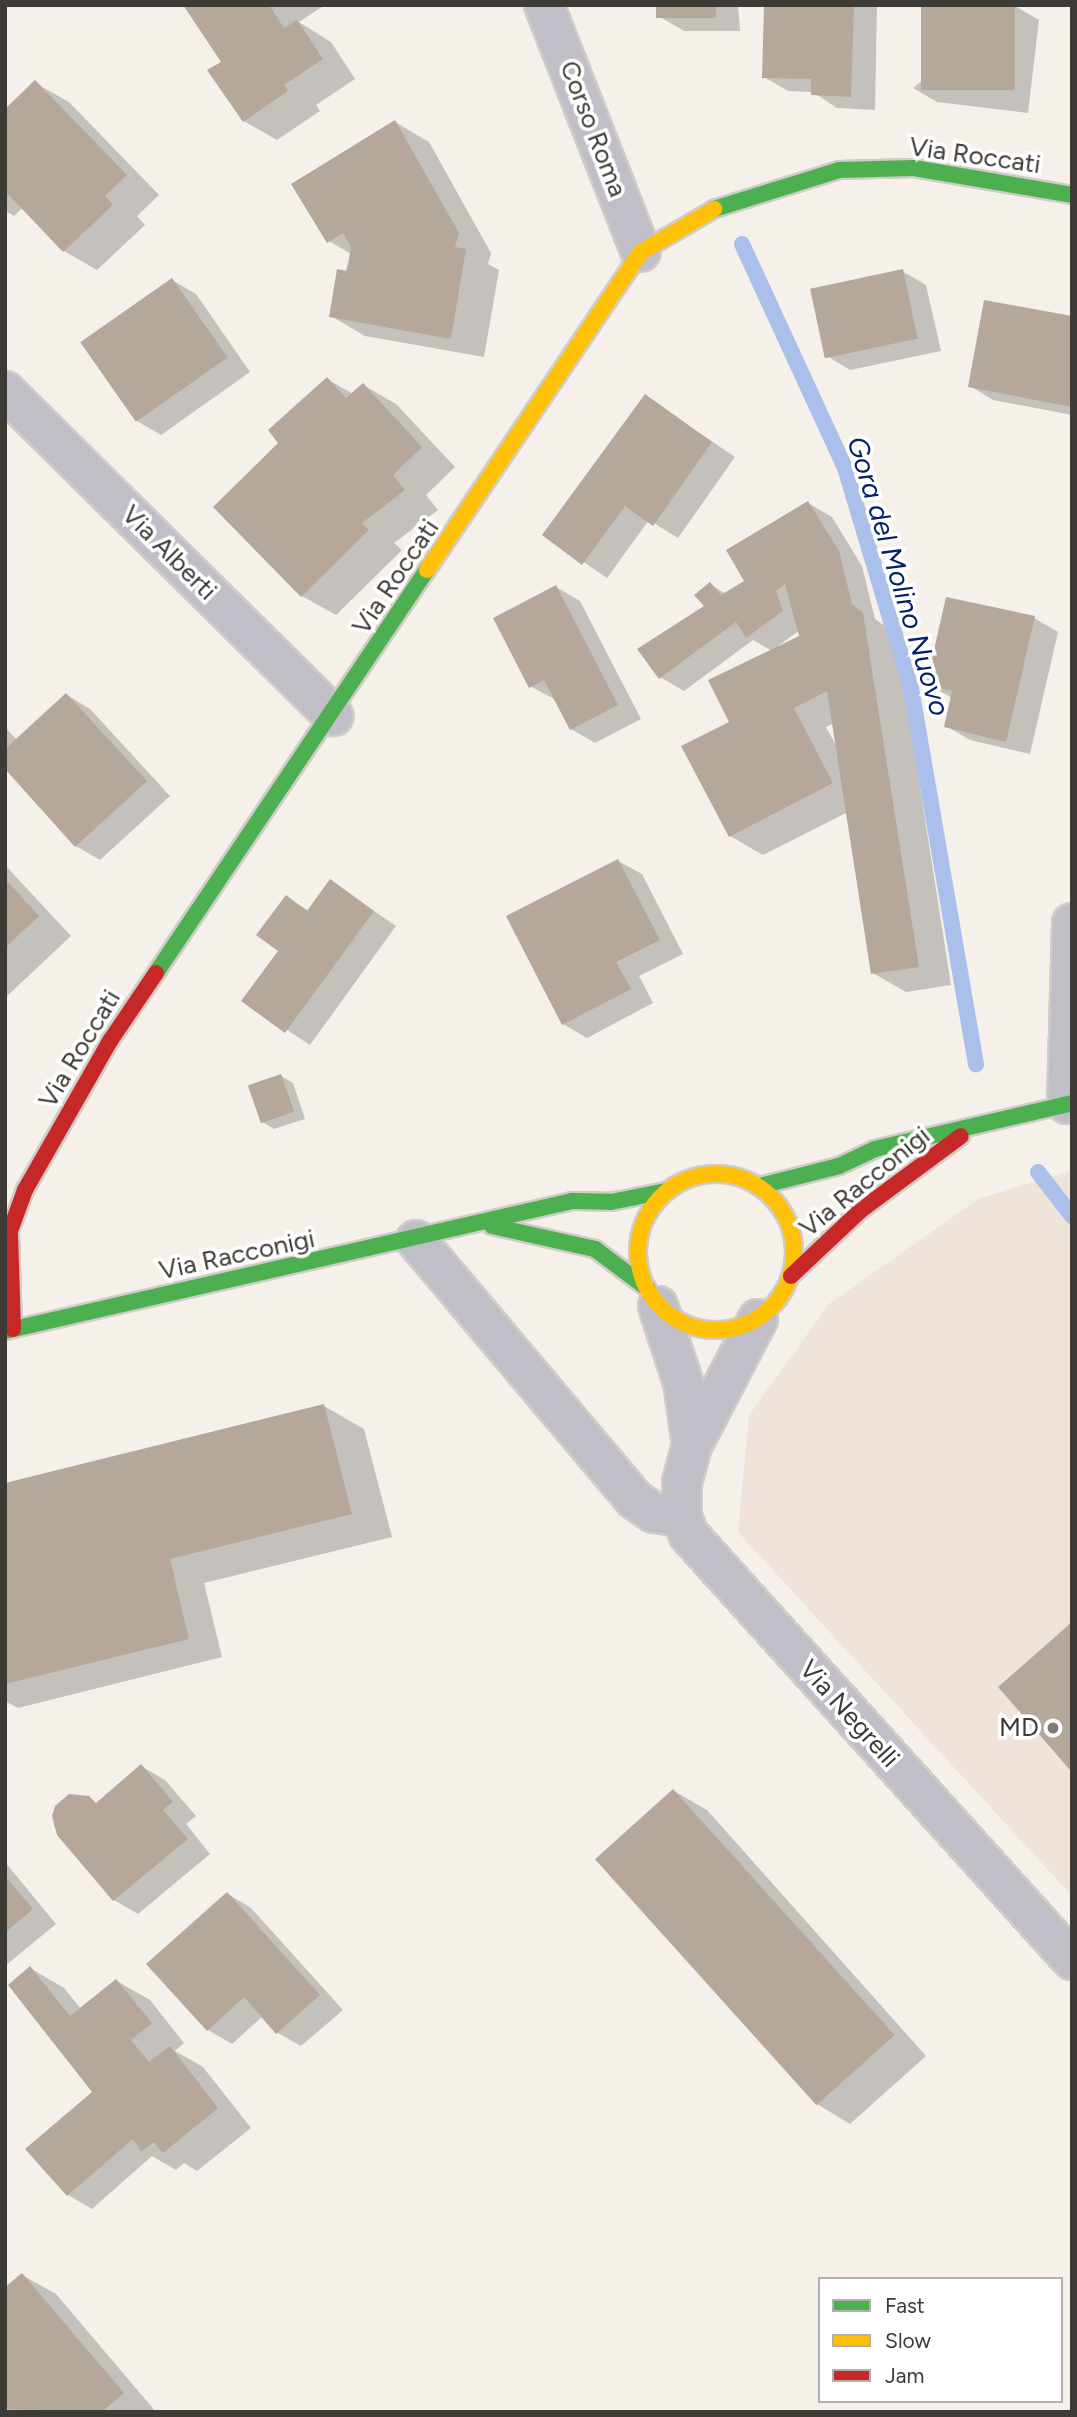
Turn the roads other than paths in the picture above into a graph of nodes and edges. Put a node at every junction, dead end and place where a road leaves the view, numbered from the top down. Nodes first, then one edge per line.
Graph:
1 (544, 5) edge
2 (1072, 195) edge
3 (641, 252) junction
4 (5, 391) edge
5 (333, 716) junction
6 (1072, 923) edge
7 (1070, 1103) edge
8 (971, 1128) junction
9 (760, 1186) junction
10 (666, 1191) junction
11 (480, 1224) junction
12 (416, 1240) junction
13 (790, 1276) junction
14 (653, 1297) junction
15 (758, 1319) junction
16 (9, 1330) edge
17 (692, 1445) junction
18 (682, 1517) junction
19 (1072, 1960) edge

1 - 3 street, Corso Roma
2 - 3 main road, Via Roccati
3 - 5 main road, Via Roccati
4 - 5 street, Via Alberti
5 - 16 main road, Via Roccati
6 - 7 street
7 - 8 main road, Via Racconigi
8 - 9 main road, Via Racconigi
8 - 13 main road, Via Racconigi
9 - 10 main road
9 - 13 main road
10 - 11 main road, Via Racconigi
10 - 14 main road
11 - 12 main road, Via Racconigi
11 - 14 main road, Via Racconigi
12 - 16 main road, Via Racconigi
12 - 18 street
13 - 15 main road
14 - 15 main road
14 - 17 street
15 - 17 street
17 - 18 street
18 - 19 street, Via Negrelli

